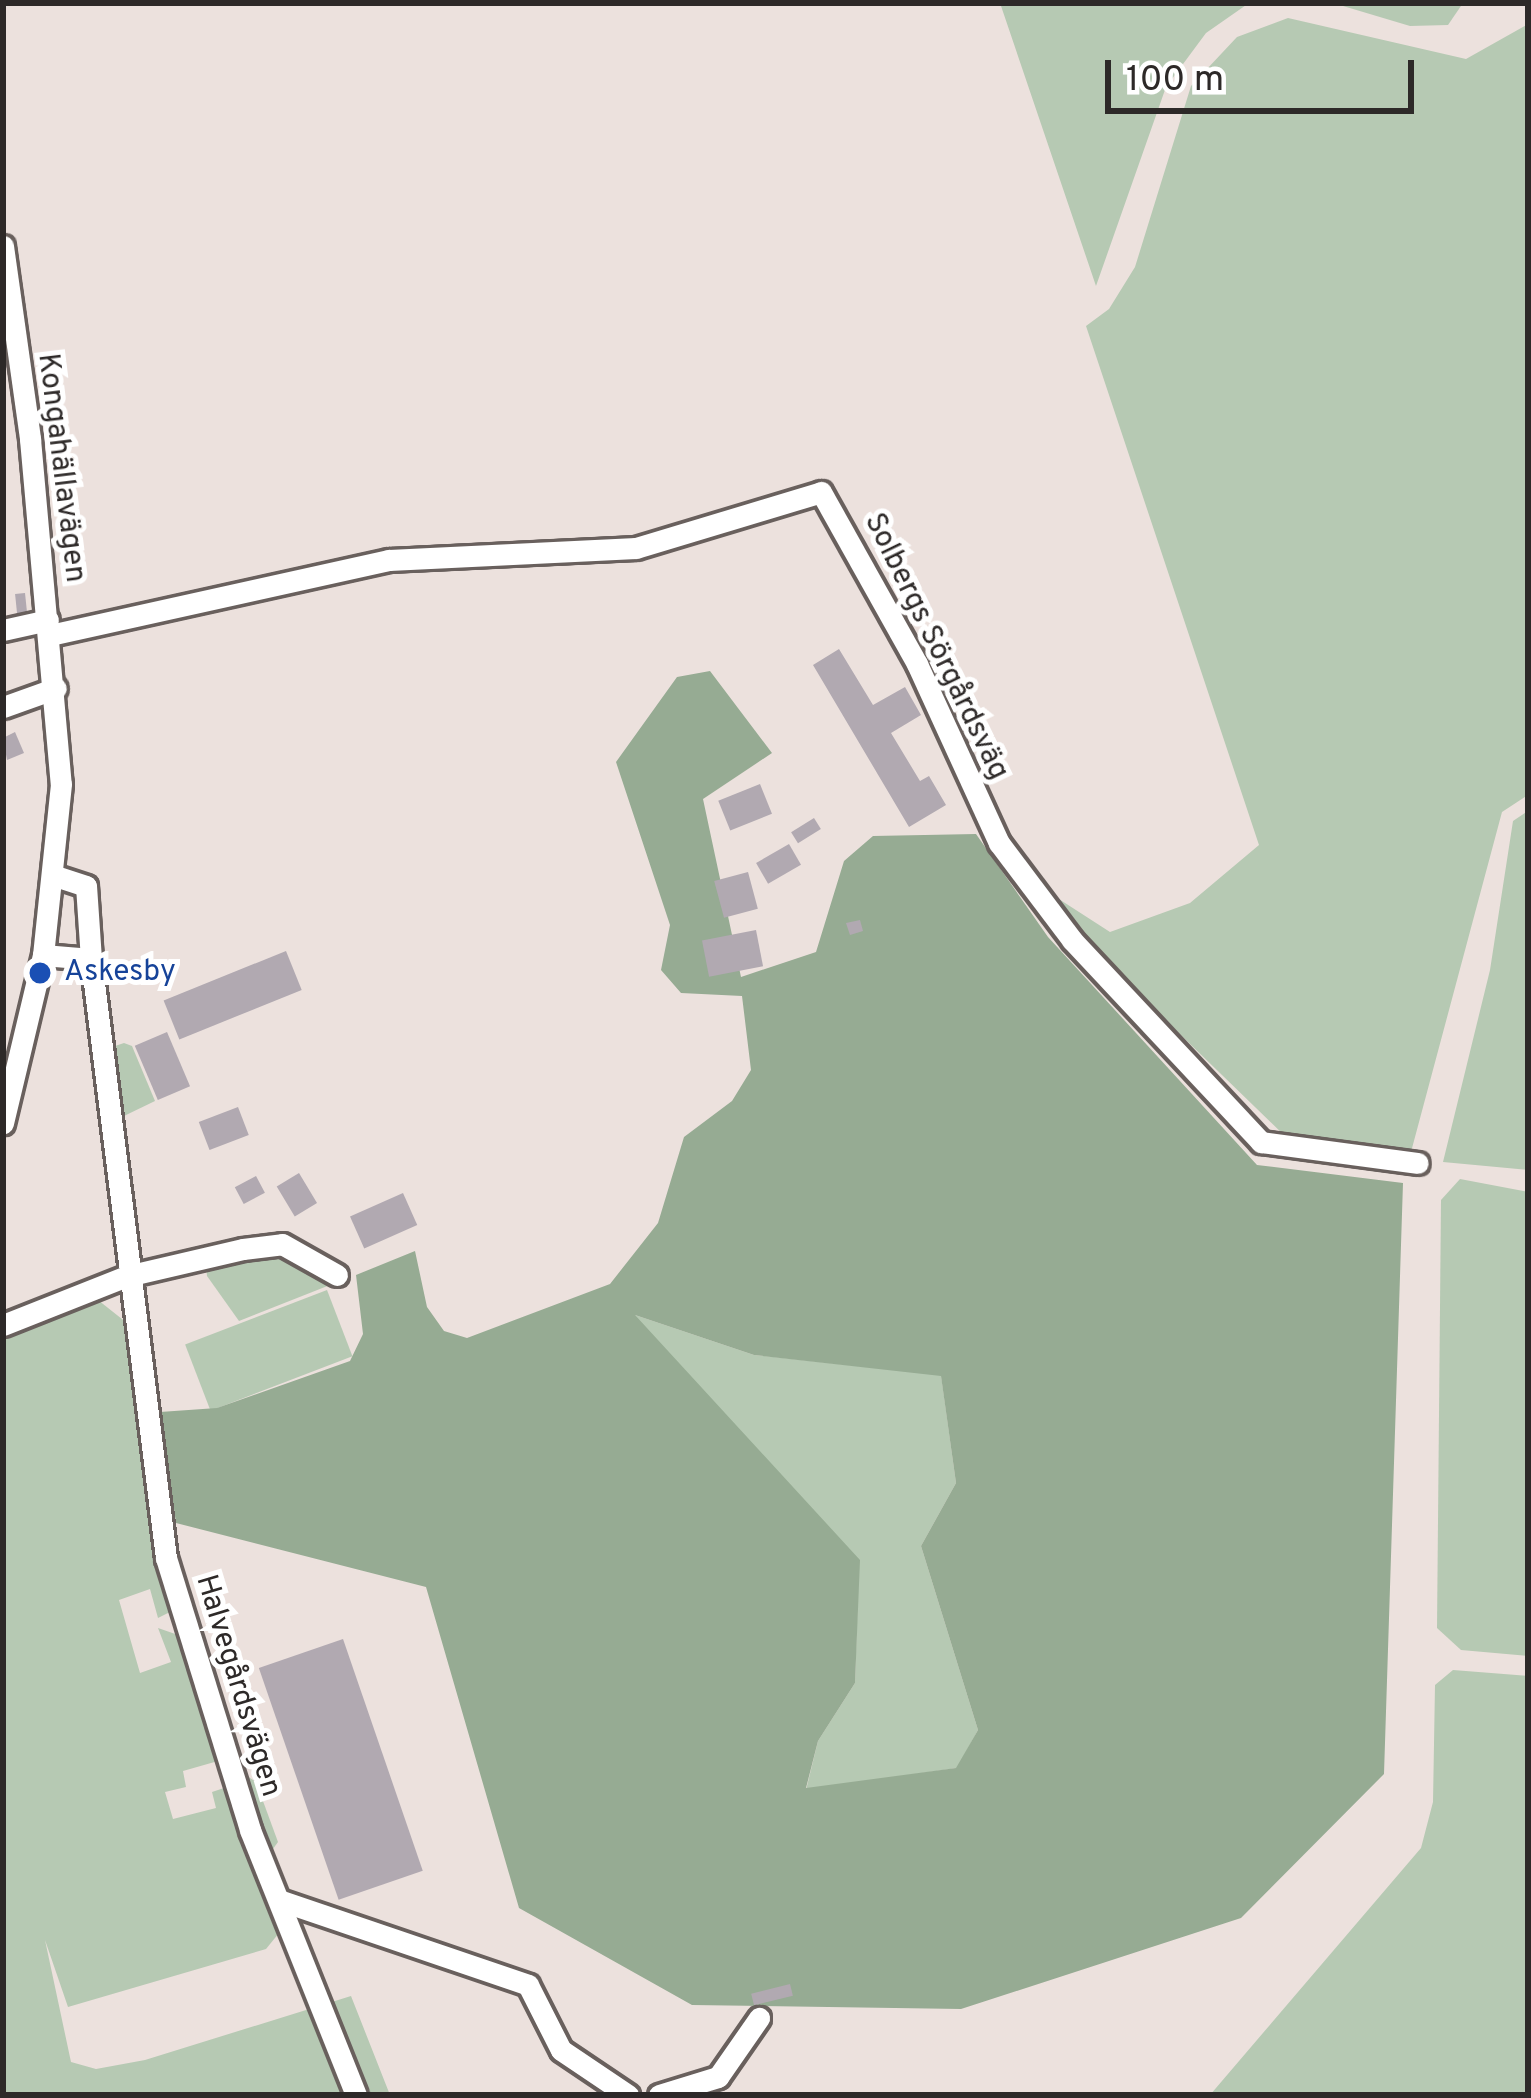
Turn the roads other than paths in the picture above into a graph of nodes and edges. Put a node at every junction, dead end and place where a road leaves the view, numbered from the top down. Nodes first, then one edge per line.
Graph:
1 (3, 246) edge
2 (9, 347) edge
3 (49, 628) junction
4 (3, 630) edge
5 (56, 688) junction
6 (3, 707) edge
7 (55, 876) junction
8 (43, 955) junction
9 (91, 959) junction
10 (3, 1124) edge
11 (1418, 1163) dead end
12 (337, 1275) dead end
13 (127, 1276) junction
14 (3, 1325) edge
15 (280, 1900) junction
16 (759, 2018) dead end
17 (356, 2095) edge
18 (628, 2095) edge
19 (659, 2095) edge

1 - 2 street, Kongahällavägen
2 - 3 street, Kongahällavägen
3 - 4 street
3 - 5 street, Kongahällavägen
3 - 11 street, Solbergs Sörgårdsväg
5 - 6 street
5 - 7 street, Kongahällavägen
7 - 8 street, Kongahällavägen
7 - 9 street, Halvegårdsvägen
8 - 9 street
8 - 10 street, Kongahällavägen
9 - 13 street, Halvegårdsvägen
12 - 13 street
13 - 14 street
13 - 15 street, Halvegårdsvägen
15 - 17 street, Halvegårdsvägen
15 - 18 street
16 - 19 street

